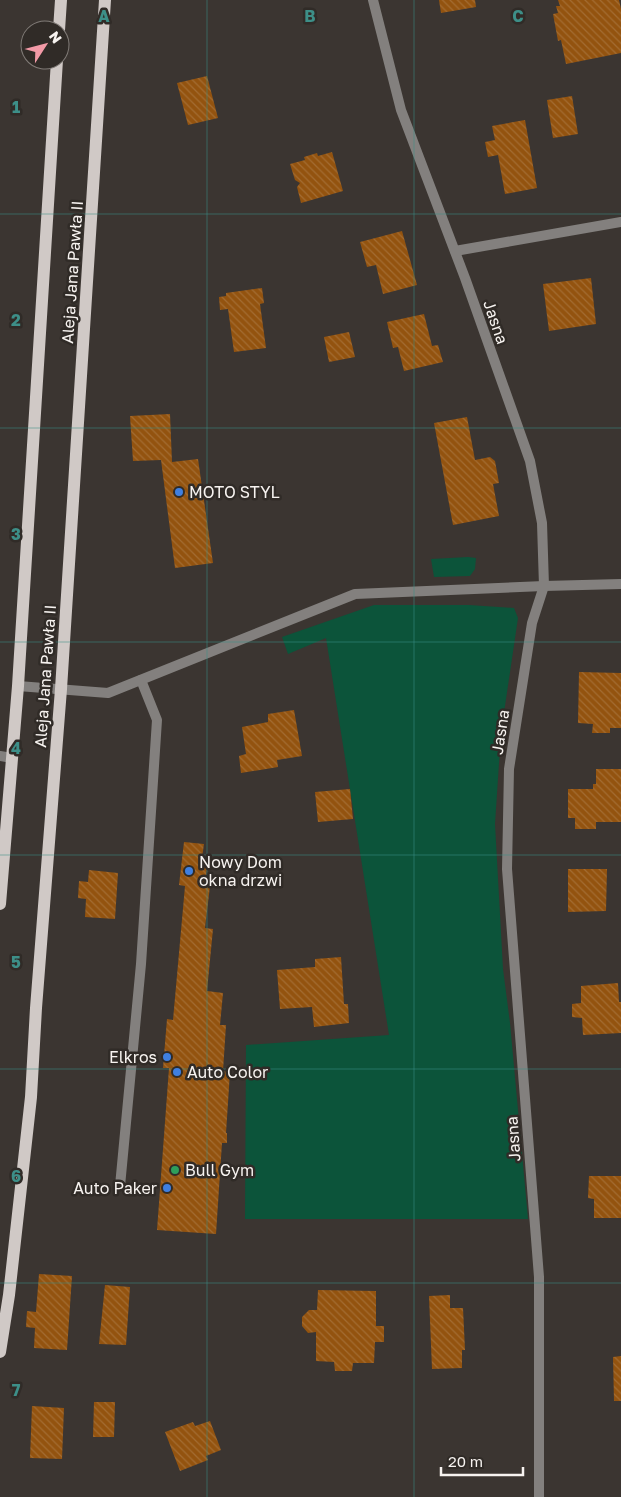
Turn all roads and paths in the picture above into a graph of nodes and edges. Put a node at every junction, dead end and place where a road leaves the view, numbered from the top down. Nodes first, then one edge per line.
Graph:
1 (61, 0) edge
2 (106, 0) edge
3 (373, 0) edge
4 (60, 20) edge
5 (56, 70) edge
6 (621, 222) edge
7 (455, 251) junction
8 (621, 584) edge
9 (544, 586) junction
10 (141, 680) junction
11 (18, 686) junction
12 (61, 689) junction
13 (6, 757) edge
14 (0, 904) edge
15 (120, 1186) dead end
16 (0, 1352) edge
17 (539, 1497) edge

1 - 4 main road
2 - 12 main road, Aleja Jana Pawła II
3 - 7 street, Jasna
5 - 11 main road, Aleja Jana Pawła II
6 - 7 street
7 - 9 street, Jasna
8 - 9 street
9 - 10 street
9 - 17 street, Jasna
10 - 12 street
10 - 15 street
11 - 12 street
11 - 13 main road, Aleja Jana Pawła II
12 - 16 main road, Aleja Jana Pawła II
13 - 14 main road, Aleja Jana Pawła II

